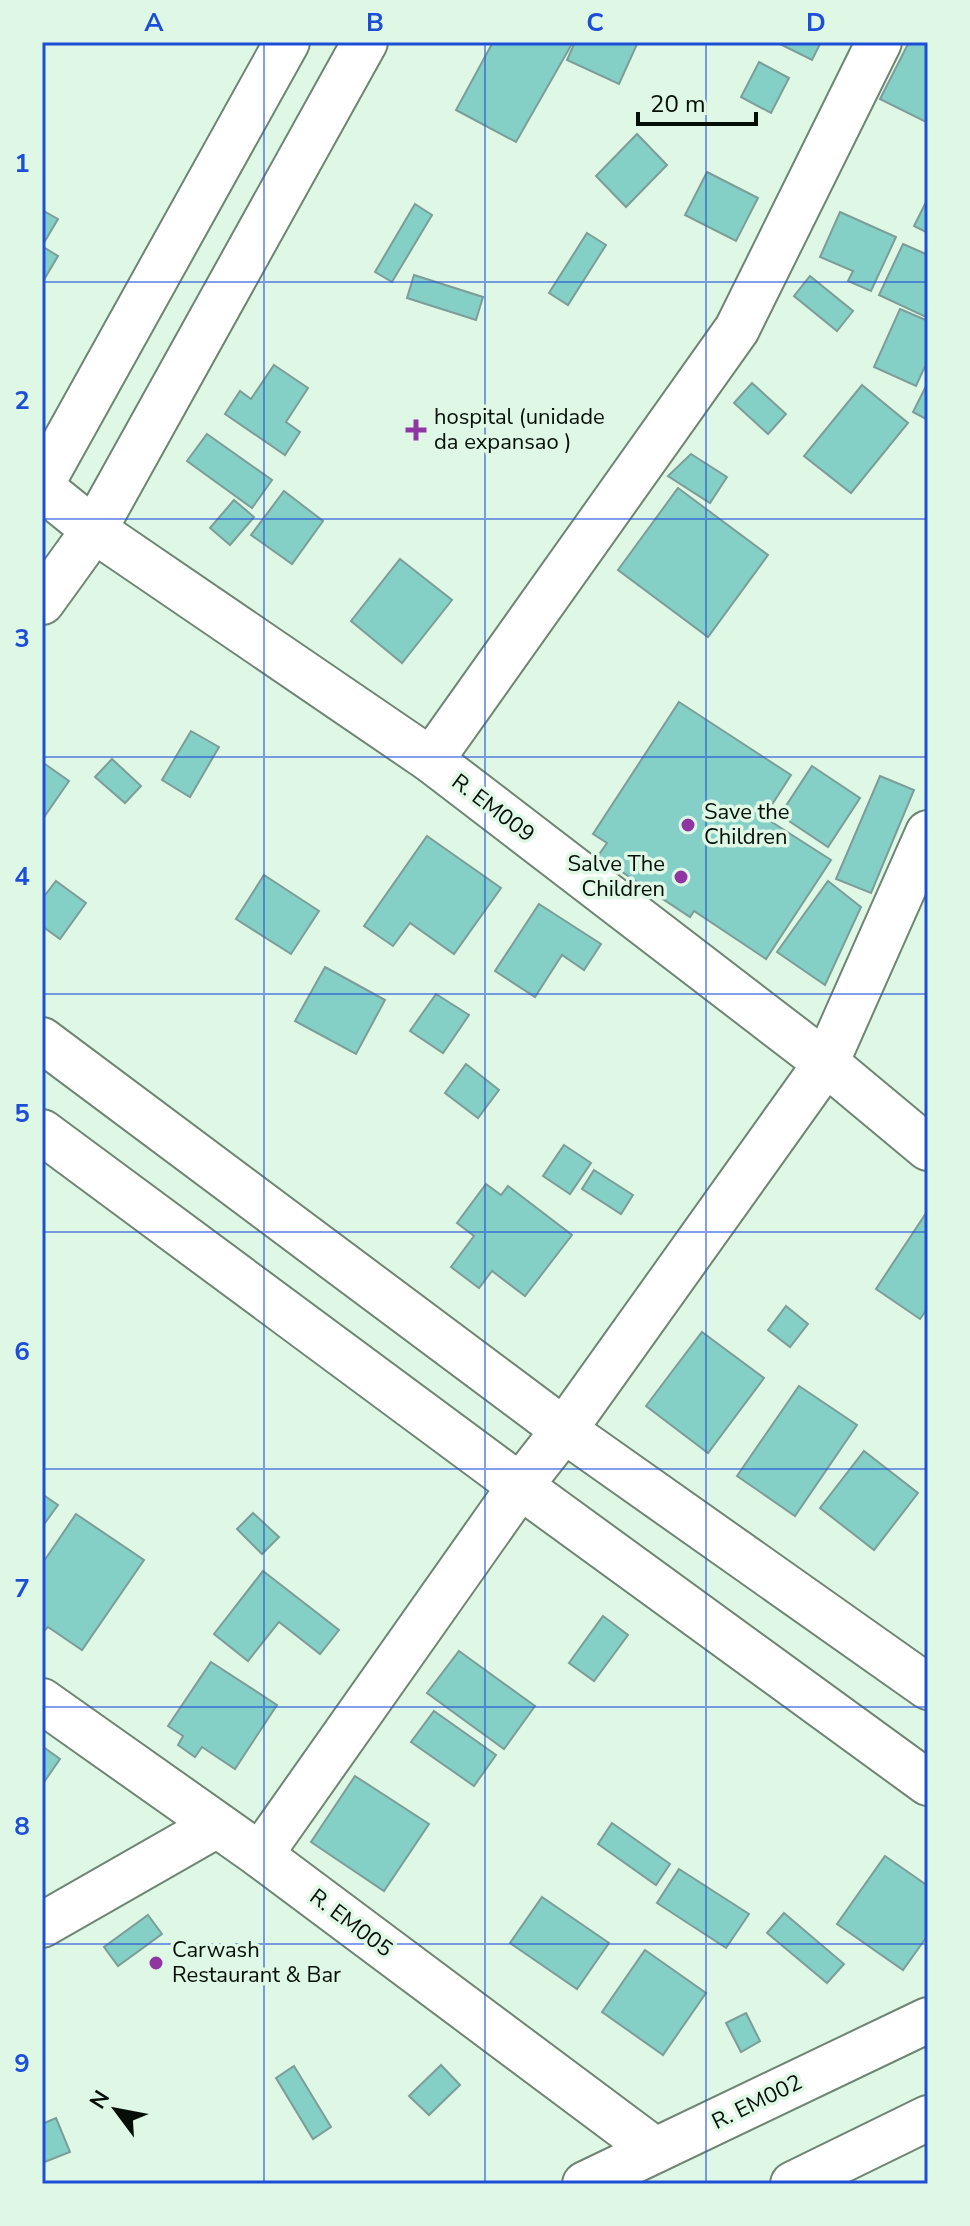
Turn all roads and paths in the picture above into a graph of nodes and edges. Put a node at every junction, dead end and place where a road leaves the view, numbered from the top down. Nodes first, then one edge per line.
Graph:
1 (287, 42) edge
2 (365, 42) edge
3 (879, 42) edge
4 (42, 486) edge
5 (94, 530) junction
6 (42, 602) edge
7 (431, 760) junction
8 (928, 833) edge
9 (42, 1040) edge
10 (826, 1063) junction
11 (42, 1132) edge
12 (928, 1148) edge
13 (564, 1430) junction
14 (520, 1486) junction
15 (928, 1687) edge
16 (42, 1701) edge
17 (928, 1783) edge
18 (217, 1825) junction
19 (260, 1855) junction
20 (42, 1925) edge
21 (928, 2020) edge
22 (928, 2118) edge
23 (655, 2150) junction
24 (585, 2184) edge
25 (793, 2184) edge

1 - 4 street
2 - 5 street
3 - 7 street
4 - 5 street, R. EM009
5 - 6 street
5 - 7 street, R. EM009
7 - 10 street, R. EM009
8 - 10 street
9 - 13 street
10 - 12 street, R. EM009
10 - 13 street
11 - 14 street
13 - 14 street
13 - 15 street
14 - 17 street
14 - 19 street
16 - 18 street, R. EM005
18 - 19 street, R. EM005
18 - 20 street
19 - 23 street, R. EM005
21 - 23 street, R. EM002
22 - 25 street
23 - 24 street, R. EM002

